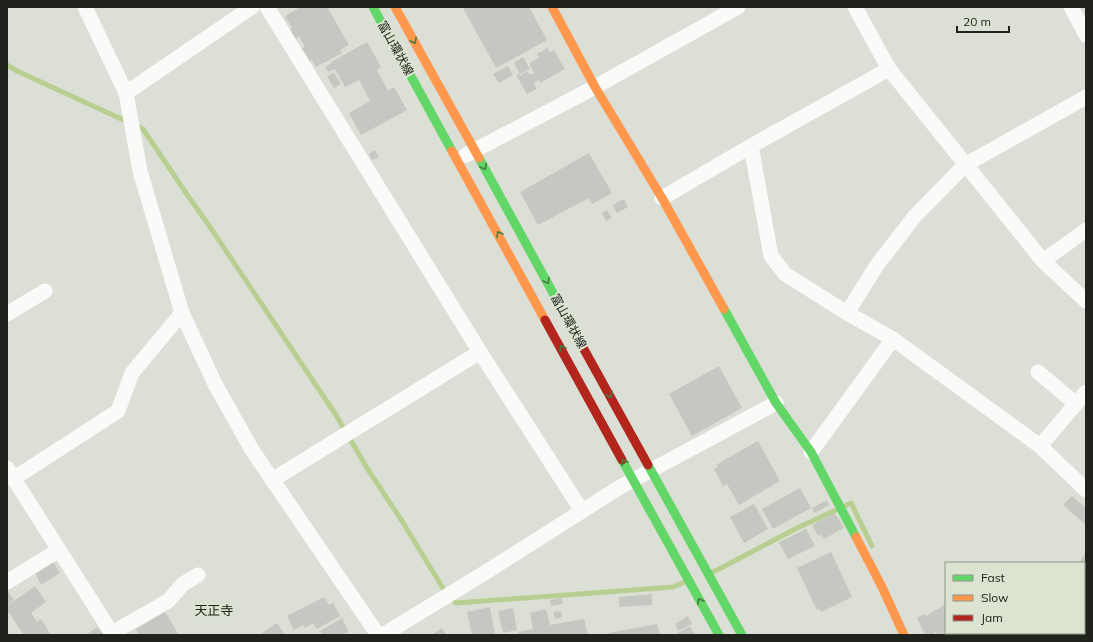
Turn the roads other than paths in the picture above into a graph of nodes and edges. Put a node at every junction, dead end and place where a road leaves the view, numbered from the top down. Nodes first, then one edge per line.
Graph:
1 (85, 7) edge
2 (252, 7) edge
3 (266, 7) edge
4 (373, 7) edge
5 (395, 7) edge
6 (552, 7) edge
7 (738, 7) edge
8 (855, 7) edge
9 (1071, 7) edge
10 (1086, 35) edge
11 (889, 69) junction
12 (595, 87) junction
13 (126, 93) junction
14 (1086, 97) edge
15 (751, 146) junction
16 (475, 151) junction
17 (458, 159) junction
18 (965, 165) junction
19 (662, 198) junction
20 (1086, 230) edge
21 (1044, 261) junction
22 (45, 291) dead end
23 (1086, 301) edge
24 (182, 313) junction
25 (848, 313) junction
26 (7, 314) edge
27 (893, 339) junction
28 (480, 352) junction
29 (1038, 372) dead end
30 (1086, 392) edge
31 (776, 403) junction
32 (1076, 404) junction
33 (1040, 446) junction
34 (811, 452) junction
35 (651, 469) junction
36 (10, 474) edge
37 (633, 479) junction
38 (272, 480) junction
39 (1086, 490) edge
40 (582, 511) junction
41 (59, 550) junction
42 (198, 575) dead end
43 (7, 582) edge
44 (113, 634) edge
45 (378, 635) edge
46 (383, 635) edge
47 (719, 635) edge
48 (742, 635) edge
49 (904, 635) edge

1 - 13 street
2 - 13 street
3 - 28 street
4 - 17 main road, 富山環状線
5 -> 16 main road, 富山環状線
6 - 12 main road
7 - 12 street
8 - 11 street
9 - 10 street
11 - 15 street
11 - 18 street
12 - 16 street
12 - 19 main road
13 - 24 street
14 - 18 street
15 - 19 street
15 - 25 street
16 - 17 street
16 -> 35 main road, 富山環状線
37 -> 17 main road, 富山環状線
18 - 21 street
18 - 25 street
19 - 31 main road
20 - 21 street
21 - 23 street
22 - 26 street
24 - 36 street
24 - 38 street
25 - 27 street
27 - 33 street
27 - 34 street
28 - 38 street
28 - 40 street
29 - 32 street
30 - 32 street
31 - 34 main road
31 - 35 street
32 - 33 street
33 - 39 street
34 - 49 main road
35 - 37 street
35 - 48 main road, 富山環状線
36 - 41 street
37 - 40 street
47 -> 37 main road, 富山環状線
38 - 45 street
40 - 46 street
41 - 43 street
41 - 44 street
42 - 44 street

